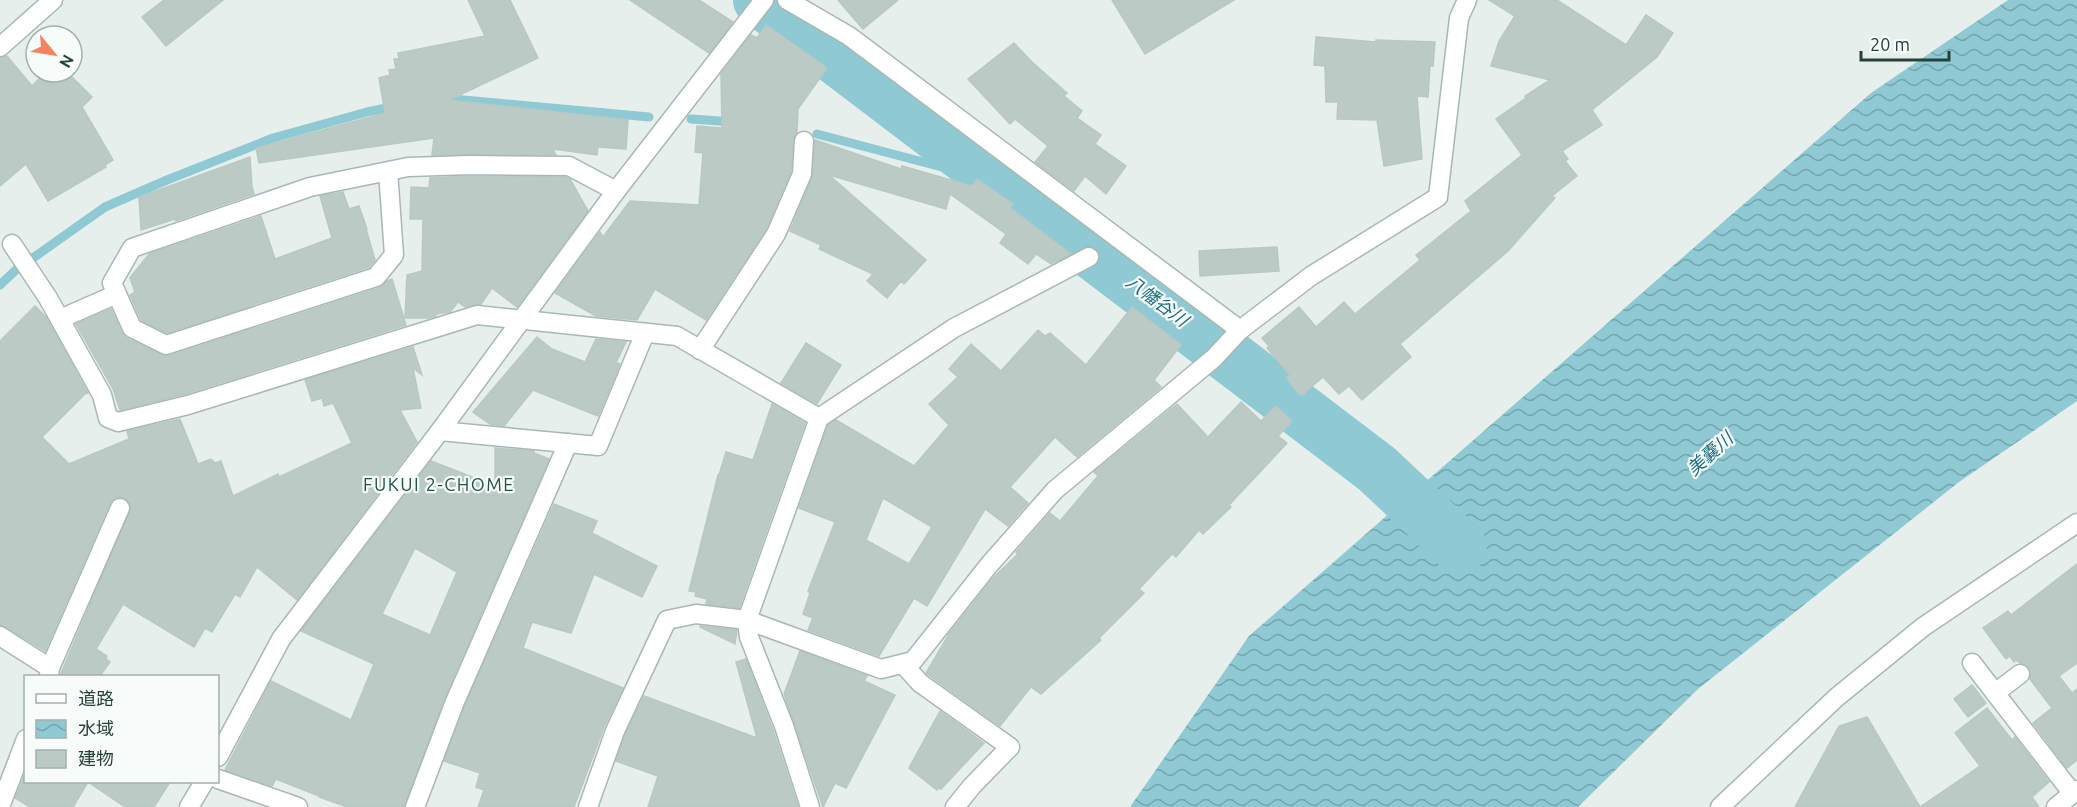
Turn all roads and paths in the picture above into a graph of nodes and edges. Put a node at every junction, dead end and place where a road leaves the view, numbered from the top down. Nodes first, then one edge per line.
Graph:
1 (764, 0) edge
2 (787, 0) edge
3 (1467, 0) edge
4 (48, 2) edge
5 (0, 47) edge
6 (804, 141) dead end
7 (388, 171) junction
8 (616, 191) junction
9 (12, 244) dead end
10 (1089, 257) dead end
11 (117, 294) junction
12 (60, 319) junction
13 (521, 320) junction
14 (1240, 330) junction
15 (645, 333) junction
16 (700, 350) junction
17 (819, 418) junction
18 (440, 430) junction
19 (568, 443) junction
20 (120, 508) dead end
21 (2077, 524) edge
22 (747, 620) junction
23 (0, 636) edge
24 (1972, 663) dead end
25 (903, 664) junction
26 (50, 674) edge
27 (2020, 674) dead end
28 (1995, 693) junction
29 (24, 744) edge
30 (219, 755) edge
31 (219, 779) edge
32 (203, 783) edge
33 (2075, 792) edge
34 (0, 807) edge
35 (189, 807) edge
36 (298, 807) edge
37 (415, 807) edge
38 (588, 807) edge
39 (810, 807) edge
40 (954, 807) edge
41 (1720, 807) edge
42 (2056, 807) edge

1 - 8 street
2 - 14 street
3 - 14 street
4 - 5 street
6 - 16 street
7 - 8 street
7 - 11 street
7 - 11 street
8 - 13 street
9 - 12 street
10 - 17 street
11 - 12 street
12 - 13 street
13 - 15 street
13 - 18 street
14 - 25 street
15 - 16 street
15 - 19 street
16 - 17 street
17 - 22 street
18 - 19 street
18 - 30 street
19 - 37 street
20 - 26 street
21 - 41 street
22 - 25 street
22 - 38 street
22 - 39 street
23 - 26 street
24 - 28 street
25 - 40 street
27 - 28 street
28 - 33 street
29 - 34 street
31 - 36 street
32 - 35 street
33 - 42 street

